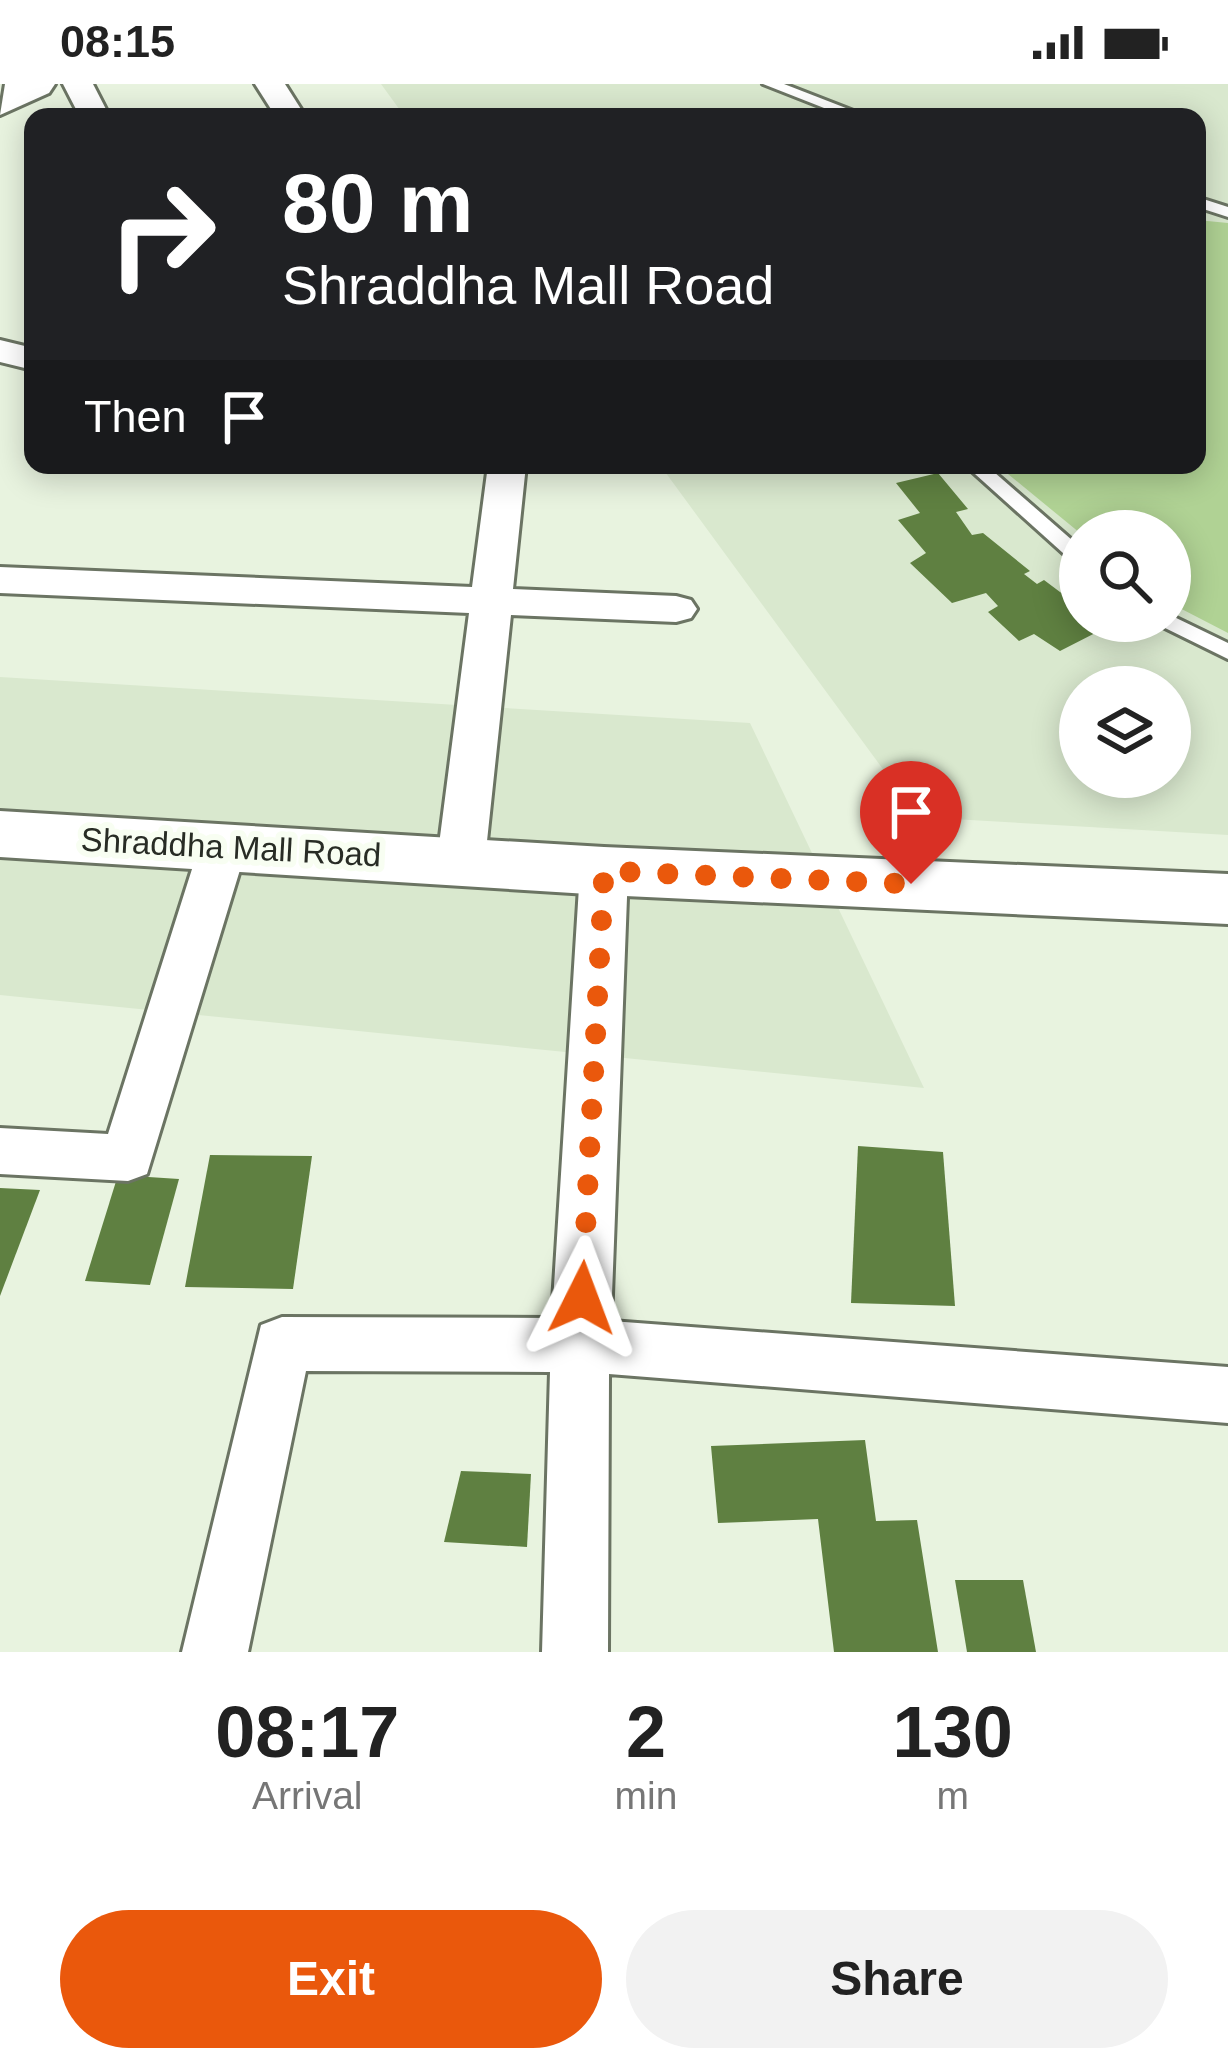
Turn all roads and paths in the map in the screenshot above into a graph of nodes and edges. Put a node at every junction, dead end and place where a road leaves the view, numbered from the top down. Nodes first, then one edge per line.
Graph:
1 (35, 84) edge
2 (770, 84) edge
3 (0, 103) edge
4 (836, 108) edge
5 (505, 474) edge
6 (985, 474) edge
7 (1059, 539) edge
8 (0, 580) edge
9 (493, 601) junction
10 (676, 610) dead end
11 (1191, 633) edge
12 (1228, 652) edge
13 (0, 834) edge
14 (223, 847) junction
15 (461, 860) junction
16 (604, 871) junction
17 (1228, 898) edge
18 (0, 1151) edge
19 (580, 1345) junction
20 (1228, 1395) edge
21 (215, 1652) edge
22 (575, 1652) edge

1 - 3 street
2 - 4 lane
5 - 9 street
6 - 7 lane
8 - 9 street
9 - 10 street
9 - 15 street
11 - 12 lane
13 - 14 street, Shraddha Mall Road
14 - 15 street, Shraddha Mall Road
14 - 18 street
15 - 16 street, Shraddha Mall Road
16 - 17 street
16 - 19 street
19 - 20 street
19 - 21 street
19 - 22 street

